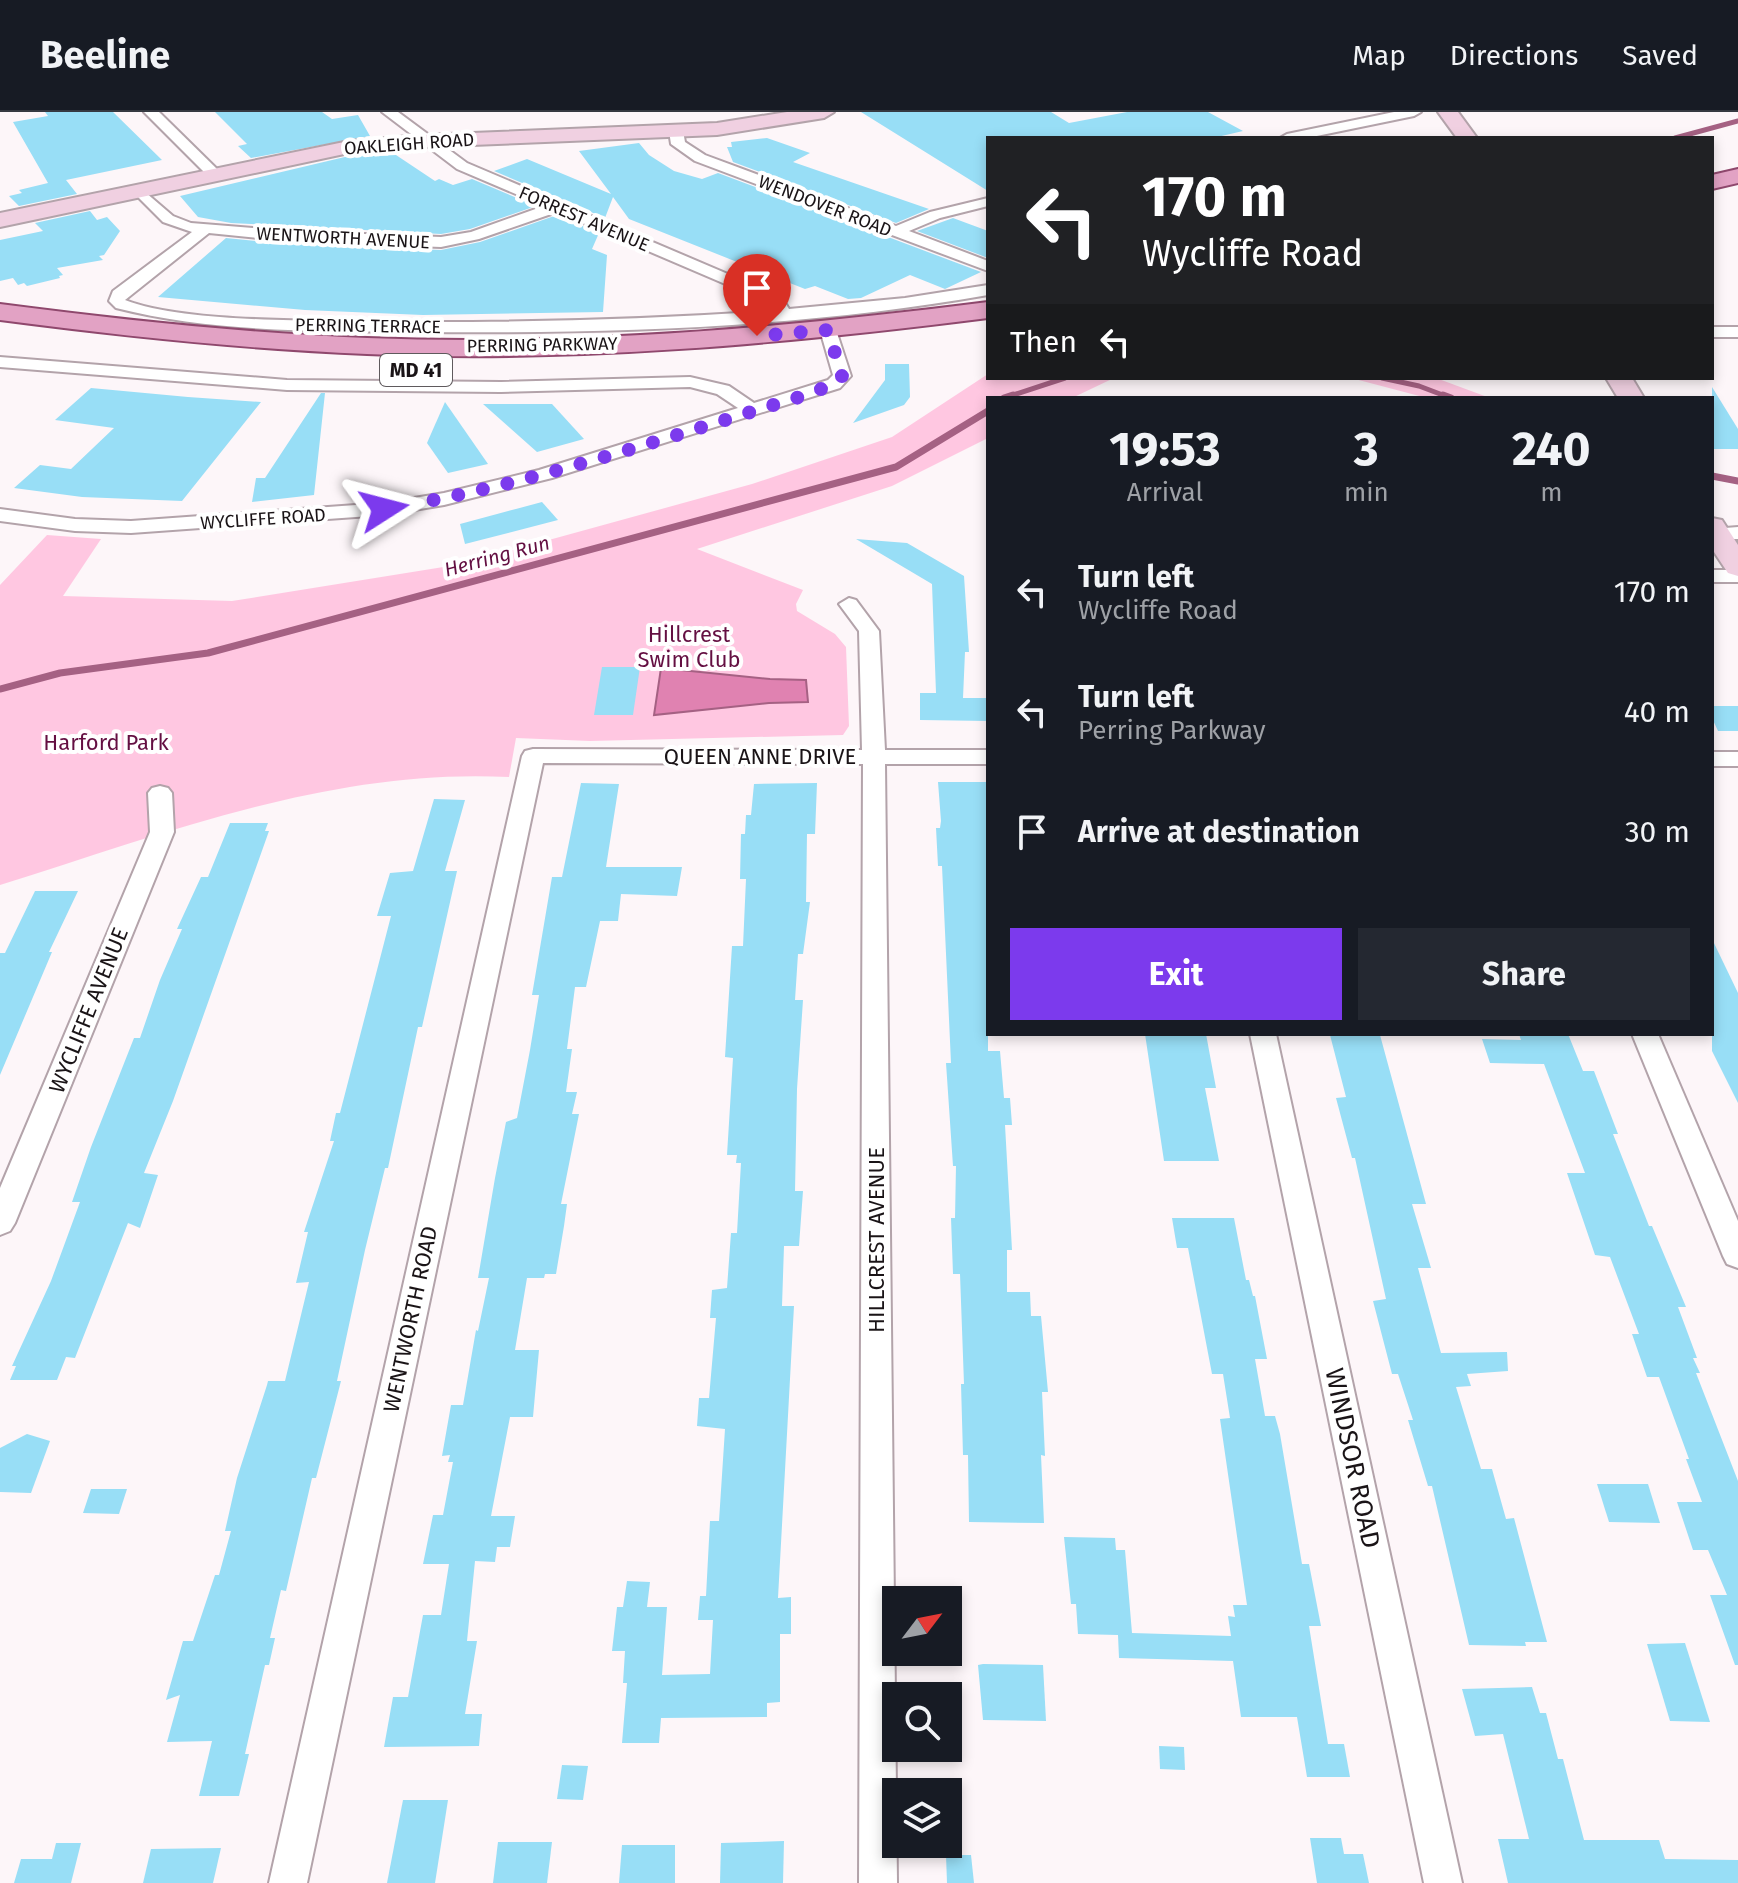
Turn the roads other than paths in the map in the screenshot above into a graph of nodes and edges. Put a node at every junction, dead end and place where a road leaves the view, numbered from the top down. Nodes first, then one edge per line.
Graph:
1 (151, 112) edge
2 (389, 112) edge
3 (824, 112) edge
4 (1414, 112) edge
5 (1448, 112) edge
6 (676, 131) junction
7 (1297, 136) edge
8 (1466, 136) edge
9 (422, 141) junction
10 (1738, 159) edge
11 (1714, 164) edge
12 (214, 174) junction
13 (1738, 176) edge
14 (1714, 182) edge
15 (138, 190) junction
16 (986, 202) edge
17 (556, 207) junction
18 (0, 220) edge
19 (204, 230) junction
20 (895, 232) junction
21 (986, 265) edge
22 (986, 290) edge
23 (986, 310) edge
24 (0, 312) edge
25 (784, 315) junction
26 (1714, 332) edge
27 (1738, 332) edge
28 (986, 333) edge
29 (0, 338) edge
30 (830, 342) junction
31 (0, 362) edge
32 (753, 411) junction
33 (0, 515) edge
34 (1722, 531) edge
35 (1738, 567) edge
36 (1714, 576) edge
37 (1738, 576) edge
38 (849, 604) dead end
39 (533, 756) joint
40 (874, 757) junction
41 (986, 757) edge
42 (1714, 759) edge
43 (1738, 759) edge
44 (160, 793) dead end
45 (1263, 1036) edge
46 (1646, 1036) edge
47 (0, 1223) edge
48 (1738, 1256) edge
49 (288, 1883) edge
50 (878, 1883) edge
51 (1443, 1883) edge

1 - 12 street
2 - 9 street, FORREST AVENUE
3 - 6 street, OAKLEIGH ROAD
4 - 7 street
5 - 8 street
6 - 9 street, OAKLEIGH ROAD
6 - 20 street, WENDOVER ROAD
9 - 12 street, OAKLEIGH ROAD
9 - 17 street, FORREST AVENUE
10 - 11 main road
12 - 15 street, OAKLEIGH ROAD
13 - 14 main road
15 - 18 street, OAKLEIGH ROAD
15 - 19 street, WENTWORTH AVENUE
16 - 20 street
17 - 19 street, WENTWORTH AVENUE
17 - 25 street, FORREST AVENUE
19 - 25 street, PERRING TERRACE
20 - 21 street, WENDOVER ROAD
22 - 25 street
23 - 30 main road, PERRING PARKWAY / MD 41
24 - 30 main road, PERRING PARKWAY / MD 41
26 - 27 street
28 - 30 main road, PERRING PARKWAY / MD 41
29 - 30 main road, PERRING PARKWAY / MD 41
30 - 32 street, WYCLIFFE ROAD
31 - 32 street
32 - 33 street, WYCLIFFE ROAD
34 - 35 street
36 - 37 street
38 - 40 street, HILLCREST AVENUE
39 - 40 street, QUEEN ANNE DRIVE
39 - 49 street, WENTWORTH ROAD
40 - 41 street, QUEEN ANNE DRIVE
40 - 50 street, HILLCREST AVENUE
42 - 43 street
44 - 47 street, WYCLIFFE AVENUE
45 - 51 street, WINDSOR ROAD
46 - 48 street

